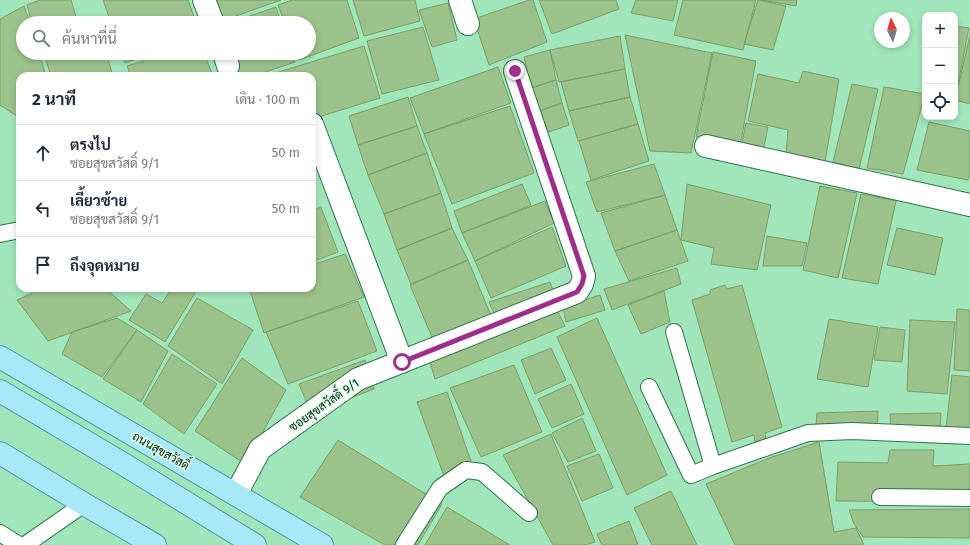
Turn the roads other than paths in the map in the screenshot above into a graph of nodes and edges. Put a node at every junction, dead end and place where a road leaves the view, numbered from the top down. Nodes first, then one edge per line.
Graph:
1 (204, 0) edge
2 (460, 0) edge
3 (210, 16) edge
4 (468, 24) dead end
5 (515, 71) dead end
6 (316, 135) edge
7 (706, 146) dead end
8 (970, 205) edge
9 (16, 231) edge
10 (0, 234) edge
11 (674, 332) dead end
12 (0, 357) edge
13 (402, 362) junction
14 (649, 388) dead end
15 (0, 391) edge
16 (970, 436) edge
17 (0, 453) edge
18 (714, 466) junction
19 (236, 494) junction
20 (880, 496) dead end
21 (970, 498) edge
22 (84, 504) junction
23 (529, 513) dead end
24 (0, 534) edge
25 (19, 545) edge
26 (25, 545) edge
27 (155, 545) edge
28 (255, 545) edge
29 (322, 545) edge
30 (404, 545) edge

1 - 3 street
2 - 4 street
5 - 13 street, ซอยสุขสวัสดิ์ 9/1
6 - 13 street
7 - 8 street
9 - 10 lane
11 - 18 lane
12 - 19 main road, ถนนสุขสวัสดิ์
13 - 19 street, ซอยสุขสวัสดิ์ 9/1
14 - 18 lane
15 - 28 main road
16 - 18 lane
17 - 22 main road
19 - 29 main road, ถนนสุขสวัสดิ์
20 - 21 lane
22 - 26 lane
22 - 27 main road
23 - 30 lane
24 - 25 lane

